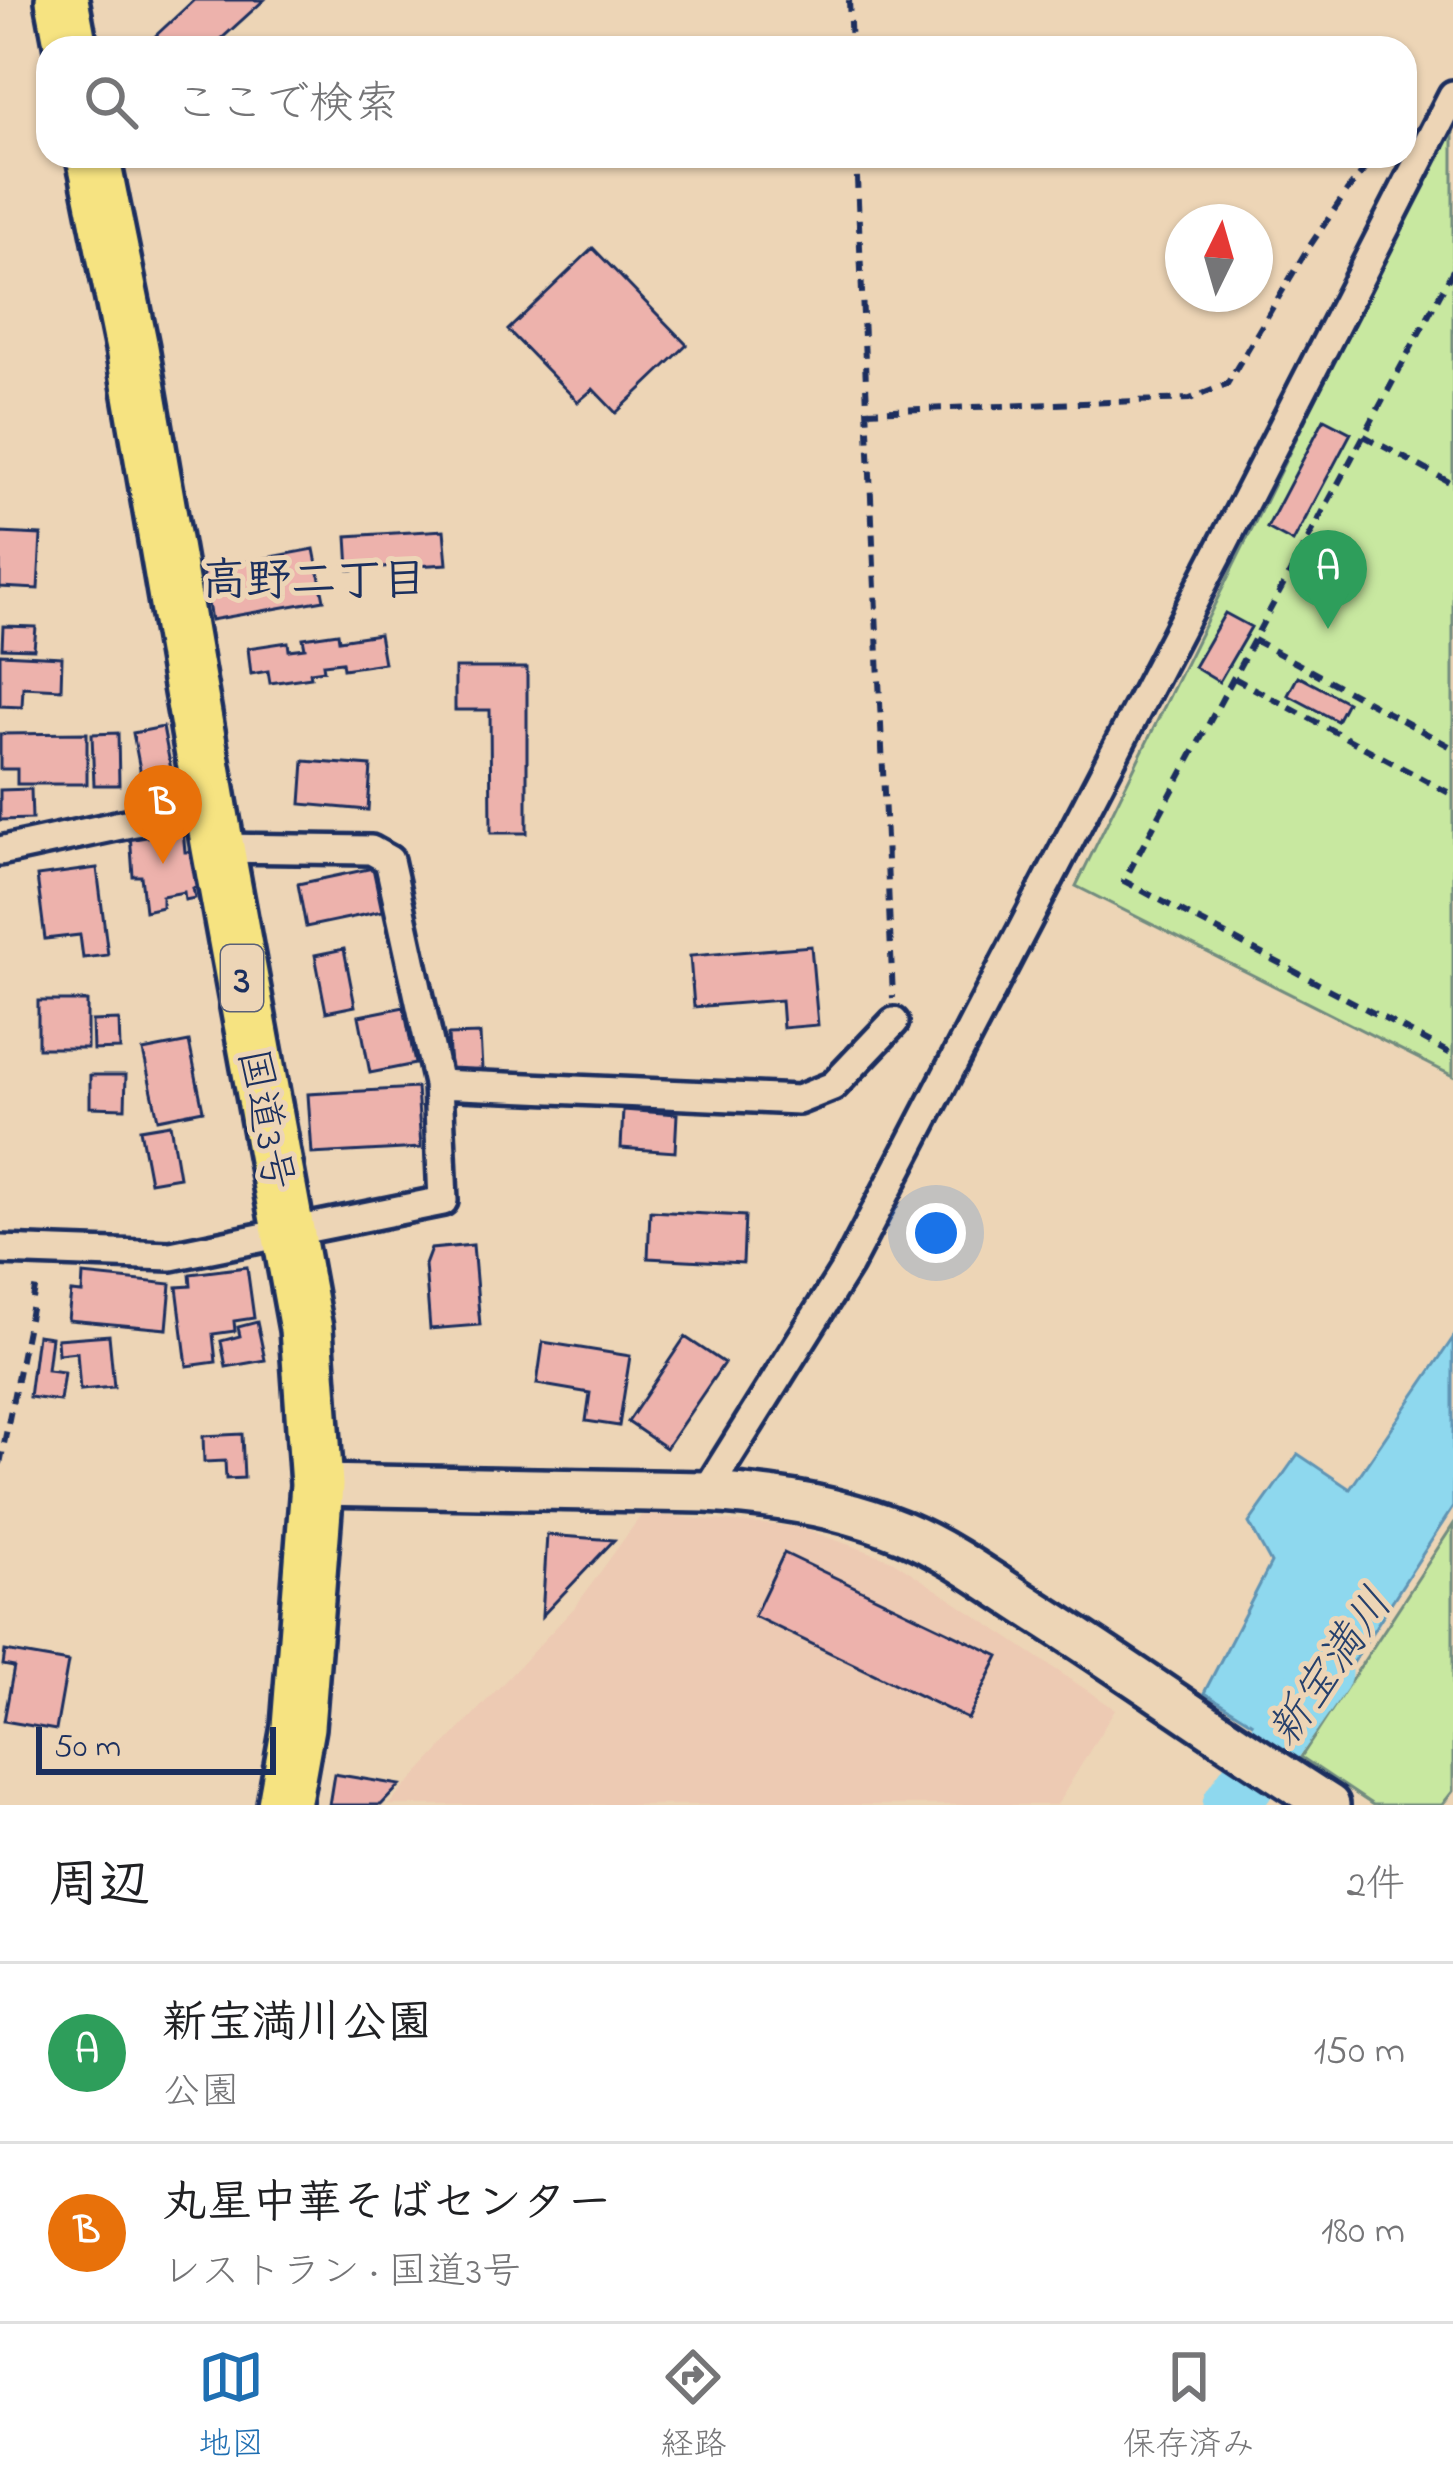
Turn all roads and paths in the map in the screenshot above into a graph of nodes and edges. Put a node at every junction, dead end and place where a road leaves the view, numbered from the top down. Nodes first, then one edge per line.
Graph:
1 (62, 0) edge
2 (849, 0) edge
3 (69, 36) edge
4 (850, 36) edge
5 (1453, 95) edge
6 (1417, 165) edge
7 (95, 168) edge
8 (857, 168) edge
9 (1366, 168) edge
10 (1415, 168) edge
11 (1453, 270) edge
12 (867, 411) junction
13 (1364, 436) junction
14 (1453, 484) edge
15 (1254, 640) junction
16 (1234, 678) junction
17 (1453, 748) edge
18 (1453, 795) edge
19 (215, 829) junction
20 (0, 851) edge
21 (894, 1022) joint
22 (1453, 1055) edge
23 (438, 1084) junction
24 (289, 1231) junction
25 (0, 1250) edge
26 (42, 1251) junction
27 (0, 1464) edge
28 (317, 1485) junction
29 (706, 1492) junction
30 (1318, 1798) edge
31 (284, 1805) edge

1 - 3 highway
2 - 4 path
5 - 6 street
7 - 19 highway, 国道3号 / 3
8 - 12 path
9 - 12 path
10 - 29 street
11 - 13 path
12 - 21 path
13 - 14 path
13 - 15 path
15 - 16 path
15 - 17 path
16 - 18 path
16 - 22 path
19 - 20 street
19 - 23 street
19 - 24 highway, 国道3号 / 3
21 - 23 street
23 - 24 street
24 - 26 street
24 - 28 highway, 国道3号 / 3
25 - 26 street
26 - 27 path
28 - 29 street
28 - 31 highway, 国道3号 / 3
29 - 30 street

